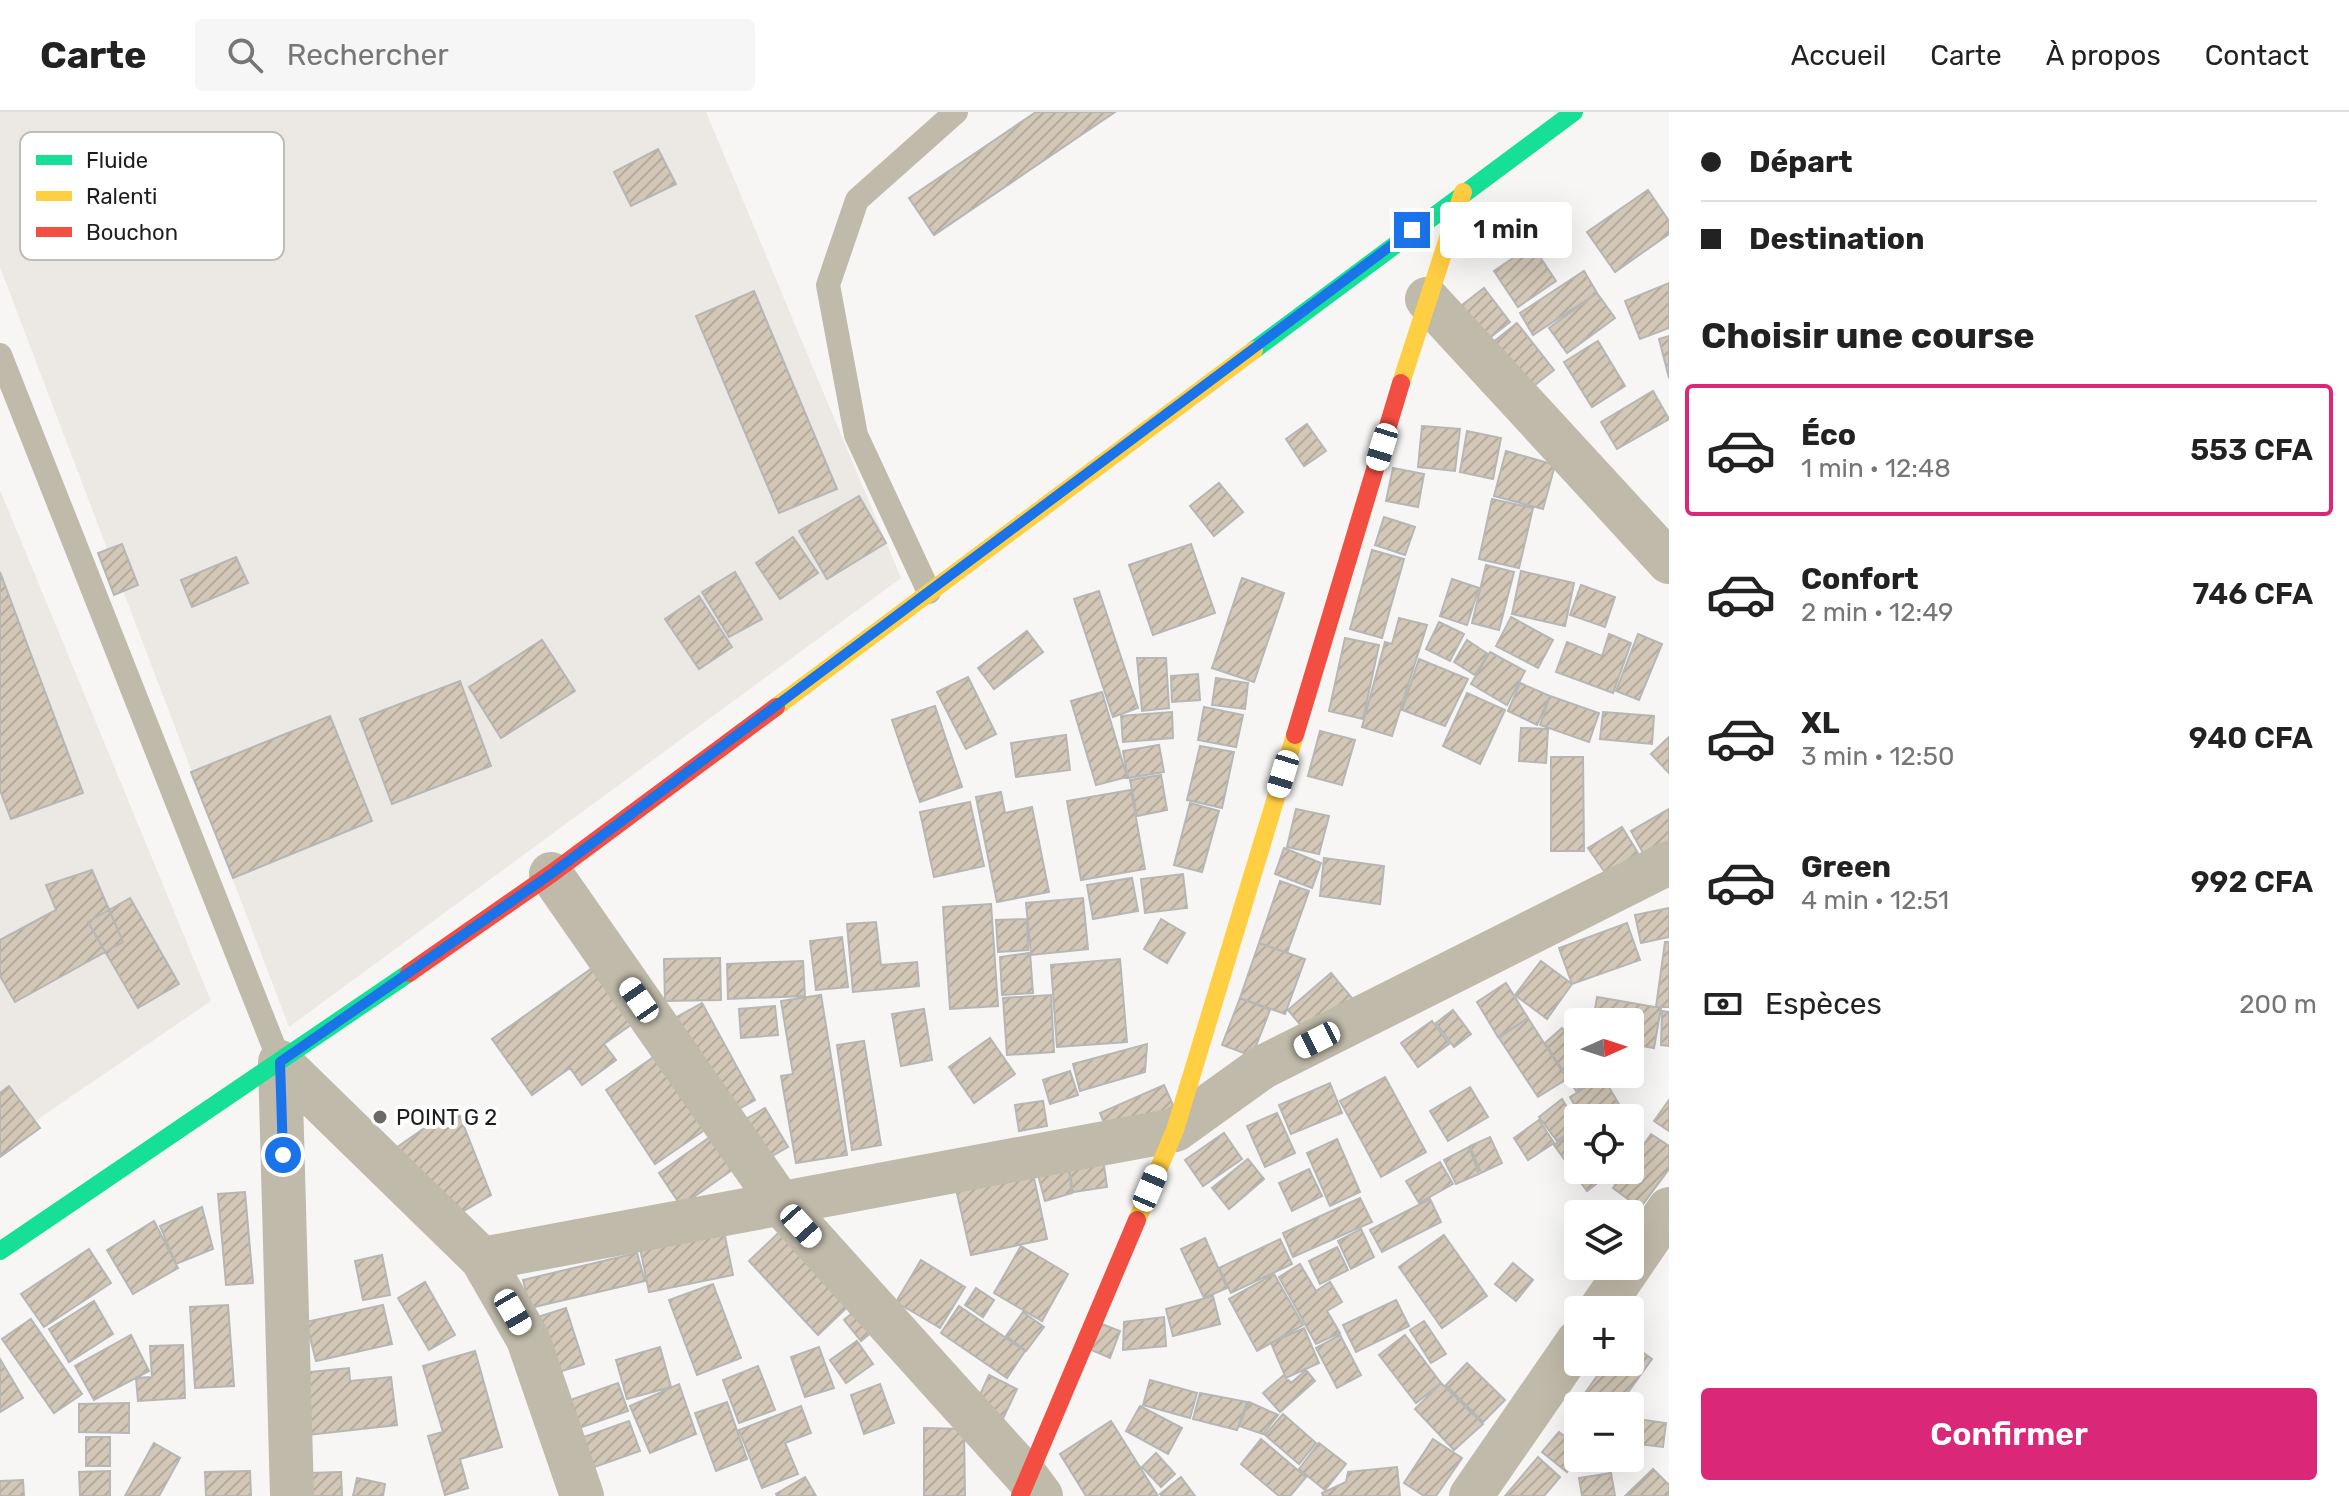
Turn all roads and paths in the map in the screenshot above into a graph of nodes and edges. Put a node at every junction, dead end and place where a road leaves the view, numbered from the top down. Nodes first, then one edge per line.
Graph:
1 (956, 112) edge
2 (1574, 112) edge
3 (1463, 192) junction
4 (1427, 299) junction
5 (0, 355) edge
6 (1669, 562) edge
7 (929, 592) junction
8 (1669, 863) edge
9 (551, 874) junction
10 (280, 1062) junction
11 (1175, 1130) junction
12 (780, 1203) junction
13 (1669, 1209) edge
14 (0, 1251) edge
15 (482, 1259) junction
16 (1610, 1296) edge
17 (1564, 1361) edge
18 (1029, 1490) edge
19 (292, 1496) edge
20 (582, 1496) edge
21 (1471, 1496) edge

1 - 7 lane
2 - 3 street
3 - 4 street
3 - 7 street
4 - 6 street
4 - 11 street
5 - 10 lane
7 - 9 street
8 - 11 street
9 - 10 street
9 - 12 street
10 - 14 street
10 - 15 street
10 - 19 street
11 - 12 street
11 - 18 street
12 - 15 street
12 - 18 street
13 - 16 street
15 - 20 street
17 - 21 street

